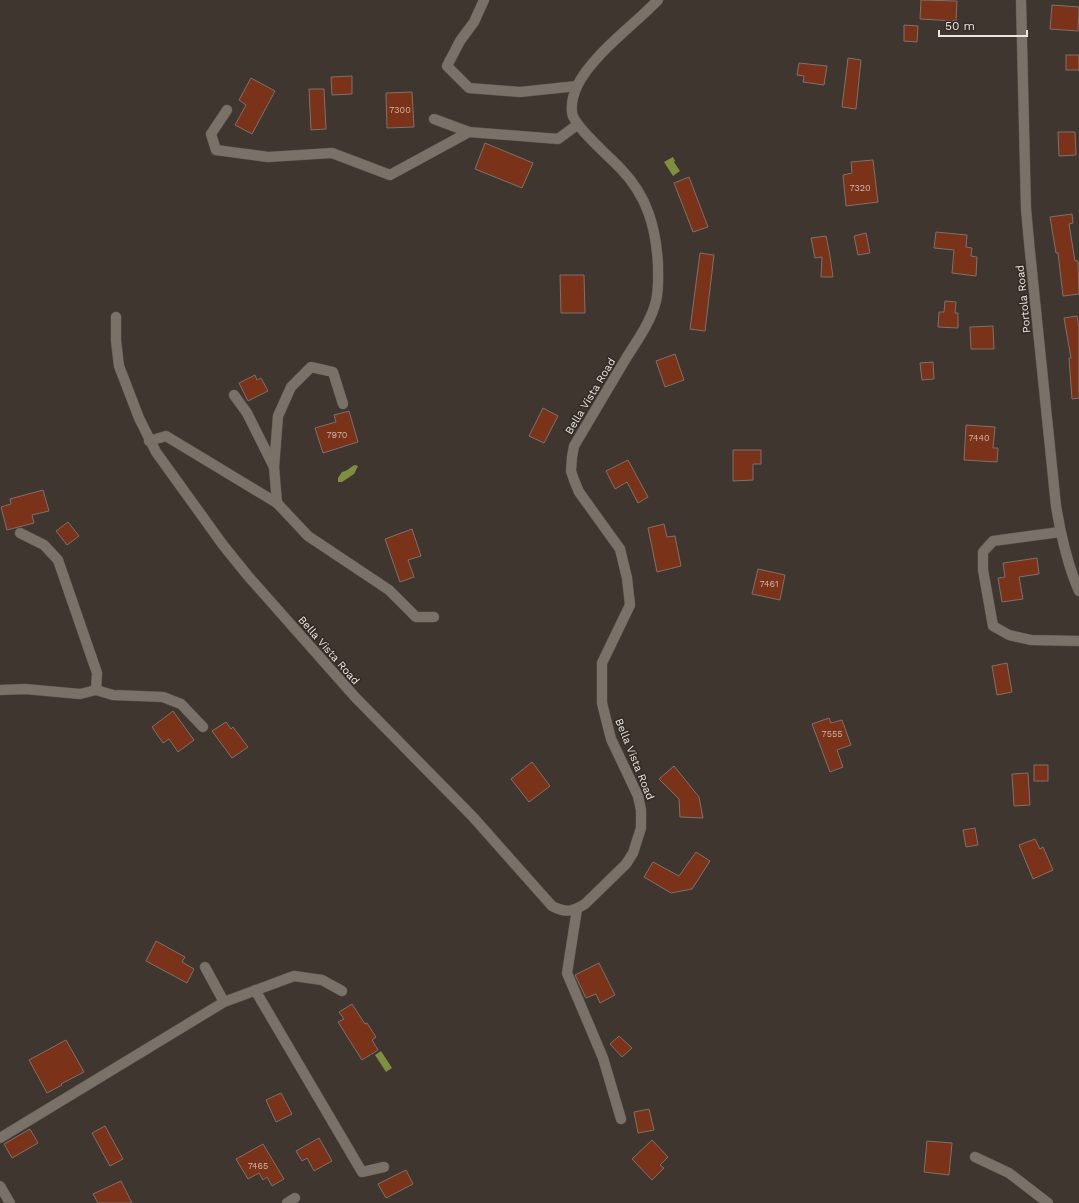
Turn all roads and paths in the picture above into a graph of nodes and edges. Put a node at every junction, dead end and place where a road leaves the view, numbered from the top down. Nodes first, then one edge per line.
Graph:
1 (484, 0) edge
2 (658, 0) edge
3 (1021, 0) edge
4 (577, 86) junction
5 (227, 110) dead end
6 (434, 119) dead end
7 (577, 124) junction
8 (469, 132) junction
9 (116, 317) dead end
10 (234, 394) dead end
11 (343, 404) dead end
12 (149, 440) junction
13 (274, 467) junction
14 (277, 503) junction
15 (1060, 532) junction
16 (20, 533) dead end
17 (1079, 591) edge
18 (434, 617) dead end
19 (1079, 641) edge
20 (0, 690) edge
21 (96, 690) junction
22 (203, 727) dead end
23 (577, 909) junction
24 (205, 967) dead end
25 (255, 990) junction
26 (342, 991) dead end
27 (224, 1002) junction
28 (621, 1119) dead end
29 (0, 1138) edge
30 (975, 1157) dead end
31 (384, 1167) dead end
32 (0, 1186) edge
33 (10, 1203) edge
34 (1048, 1203) edge

1 - 4 street
2 - 4 street
3 - 15 street, Portola Road
4 - 7 street
5 - 8 street
6 - 8 street
7 - 8 street
7 - 23 street, Bella Vista Road
9 - 12 street, Bella Vista Road
10 - 13 street
11 - 13 street
12 - 14 street
12 - 23 street, Bella Vista Road
13 - 14 street
14 - 18 street
15 - 17 street, Portola Road
15 - 19 street
16 - 21 street
20 - 21 street
21 - 22 street
23 - 28 street
24 - 27 street
25 - 26 street
25 - 27 street
25 - 31 street
27 - 29 street
30 - 34 street
32 - 33 street

